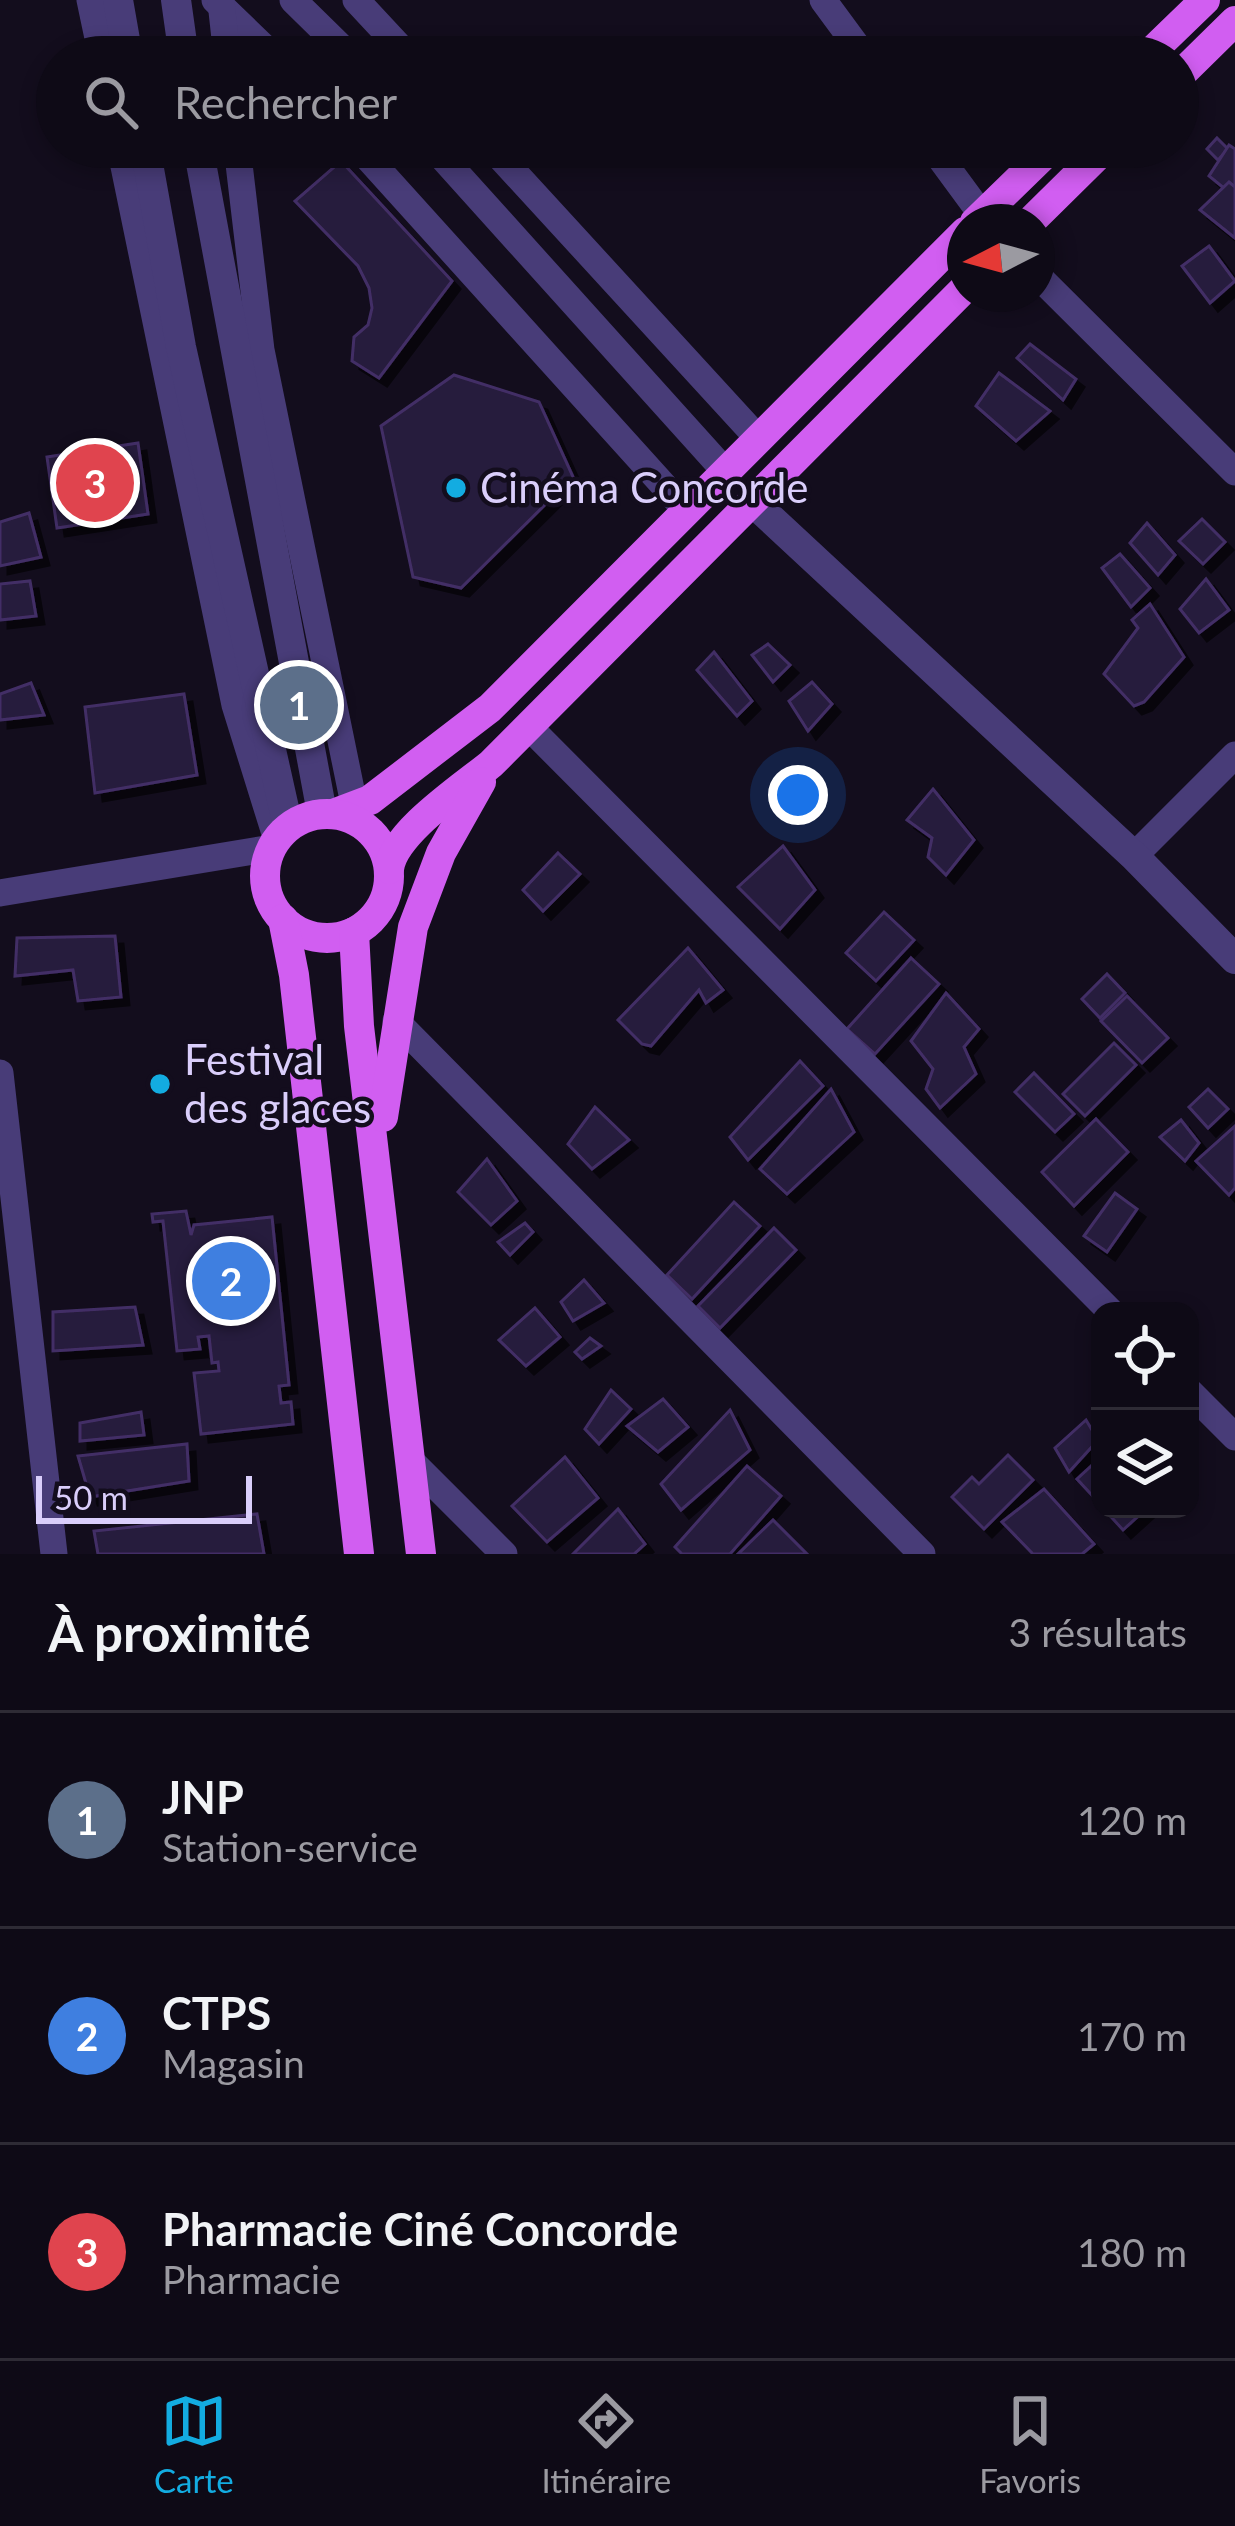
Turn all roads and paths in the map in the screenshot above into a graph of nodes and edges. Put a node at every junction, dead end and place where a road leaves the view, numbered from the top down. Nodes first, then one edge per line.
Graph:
1 (90, 0) edge
2 (118, 0) edge
3 (176, 0) edge
4 (293, 0) edge
5 (356, 0) edge
6 (823, 0) edge
7 (219, 2) edge
8 (1199, 2) edge
9 (1234, 25) edge
10 (98, 36) edge
11 (124, 36) edge
12 (181, 36) edge
13 (224, 36) edge
14 (253, 36) edge
15 (330, 36) edge
16 (389, 36) edge
17 (850, 36) edge
18 (1166, 36) edge
19 (1199, 58) edge
20 (124, 168) edge
21 (149, 168) edge
22 (201, 168) edge
23 (239, 168) edge
24 (377, 168) edge
25 (452, 168) edge
26 (510, 168) edge
27 (944, 168) edge
28 (1030, 168) edge
29 (1085, 168) edge
30 (964, 204) edge
31 (994, 204) edge
32 (1048, 204) edge
33 (947, 250) edge
34 (1055, 293) edge
35 (947, 307) edge
36 (757, 437) junction
37 (724, 470) junction
38 (1235, 472) edge
39 (755, 504) junction
40 (686, 509) junction
41 (528, 726) junction
42 (1235, 755) edge
43 (491, 764) junction
44 (337, 812) junction
45 (279, 838) junction
46 (1134, 856) junction
47 (388, 868) junction
48 (0, 893) edge
49 (283, 919) junction
50 (354, 932) junction
51 (1235, 959) edge
52 (396, 1021) junction
53 (0, 1072) edge
54 (382, 1219) junction
55 (1100, 1302) edge
56 (1199, 1401) edge
57 (1235, 1437) edge
58 (410, 1460) junction
59 (54, 1554) edge
60 (359, 1554) edge
61 (421, 1554) edge
62 (504, 1554) edge
63 (922, 1554) edge

1 - 10 street
2 - 11 street
3 - 12 street
4 - 15 street
5 - 16 street
6 - 17 street
7 - 13 street
7 - 14 street
8 - 18 main road
9 - 19 main road
20 - 45 street
21 - 45 street
22 - 44 street
23 - 44 street
24 - 40 street
25 - 37 street
26 - 36 street
27 - 30 street
28 - 31 main road
29 - 32 main road
33 - 36 main road
34 - 38 street
35 - 39 main road
36 - 37 main road
37 - 40 main road
39 - 41 main road
39 - 46 street
40 - 44 main road
41 - 43 main road
41 - 55 street
42 - 46 street
43 - 47 main road
43 - 52 main road
44 - 45 main road
44 - 47 main road
45 - 48 street
45 - 49 main road
46 - 51 street
47 - 50 main road
49 - 50 main road
49 - 60 main road
50 - 54 main road
52 - 54 main road
52 - 63 street
53 - 59 street
54 - 58 main road
56 - 57 street
58 - 61 main road
58 - 62 street

